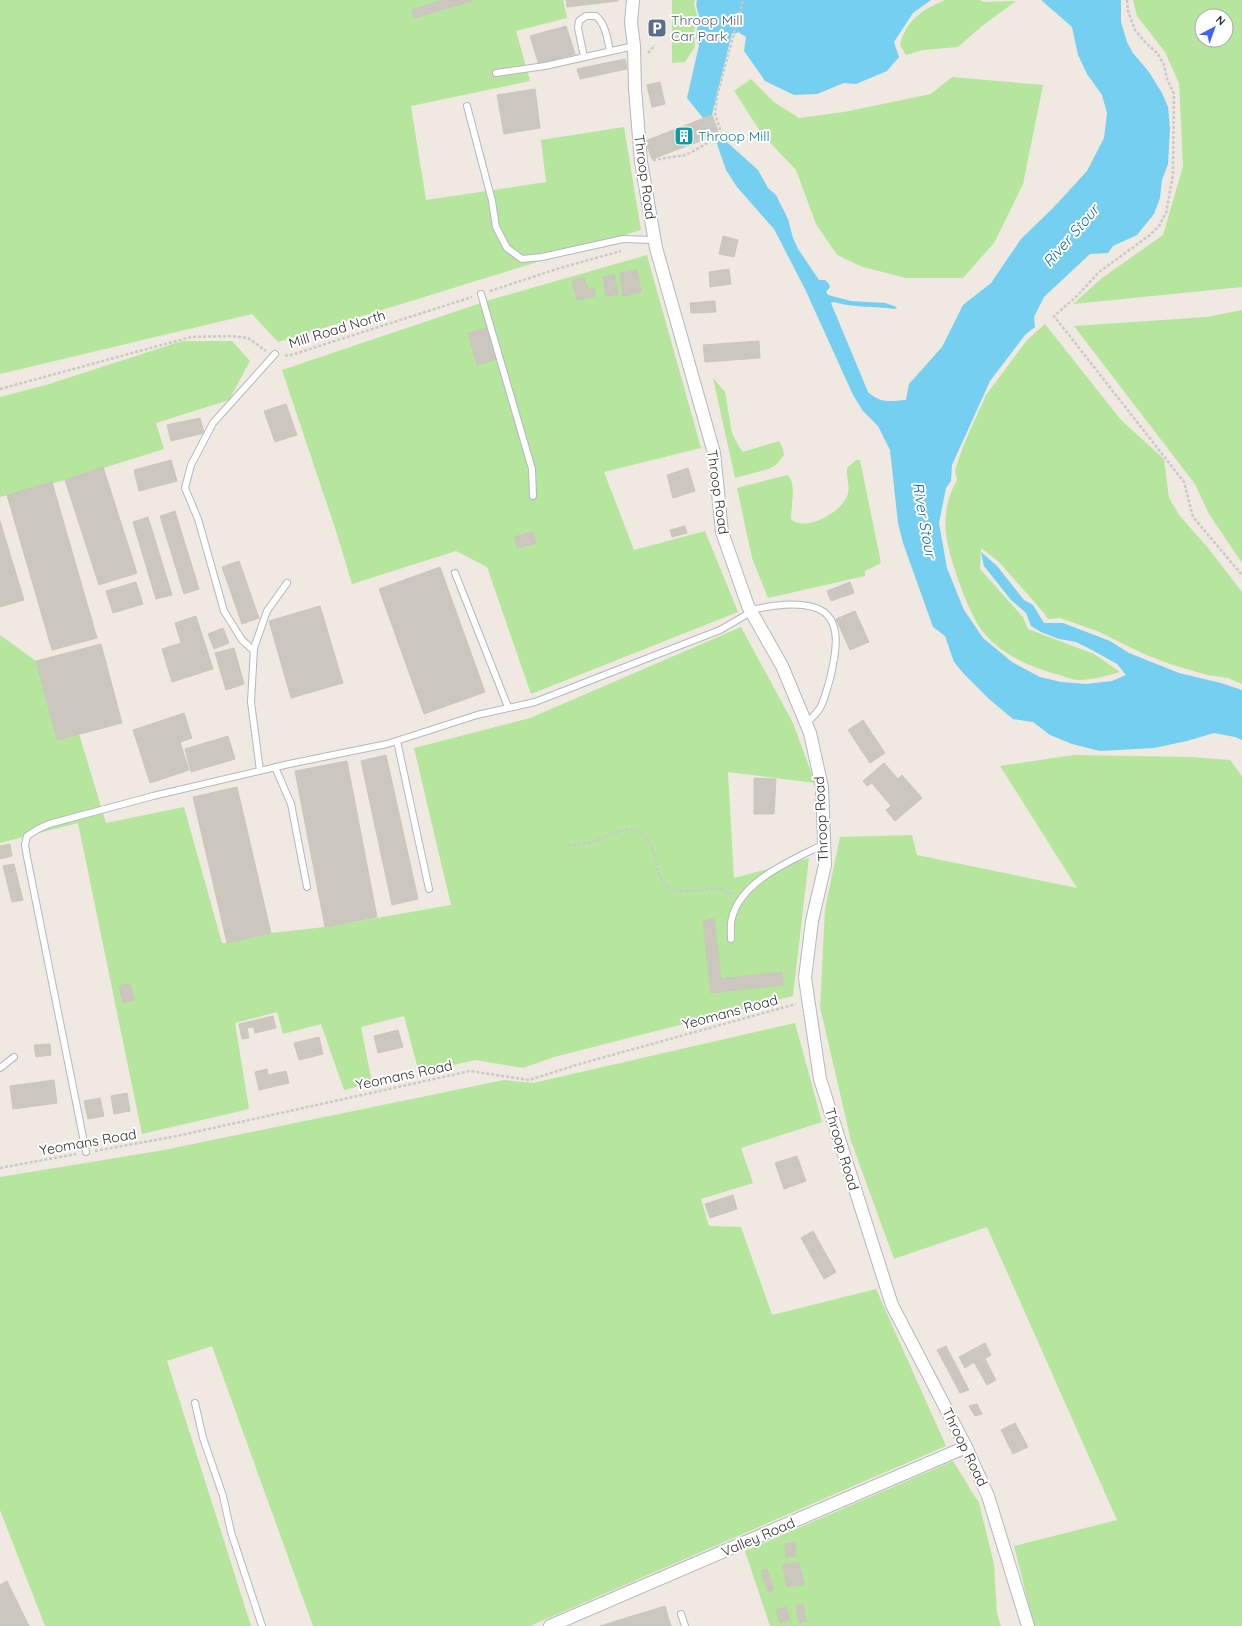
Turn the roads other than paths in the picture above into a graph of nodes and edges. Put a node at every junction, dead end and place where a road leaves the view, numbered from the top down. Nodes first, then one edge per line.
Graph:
1 (633, 0) edge
2 (634, 46) junction
3 (610, 51) junction
4 (584, 57) junction
5 (496, 73) dead end
6 (467, 106) dead end
7 (654, 240) junction
8 (481, 294) road end
9 (275, 354) road end
10 (533, 496) dead end
11 (455, 573) dead end
12 (288, 583) dead end
13 (750, 611) junction
14 (254, 651) junction
15 (508, 707) junction
16 (806, 723) junction
17 (397, 741) junction
18 (275, 767) junction
19 (260, 771) junction
20 (824, 844) junction
21 (307, 887) dead end
22 (429, 889) dead end
23 (731, 939) dead end
24 (14, 1057) dead end
25 (0, 1068) edge
26 (86, 1152) road end
27 (195, 1403) dead end
28 (966, 1447) junction
29 (681, 1614) dead end
30 (262, 1626) edge
31 (550, 1626) edge
32 (685, 1626) edge
33 (1028, 1626) edge

1 - 2 street, Throop Road
2 - 3 lane
2 - 7 street, Throop Road
3 - 4 lane
3 - 4 lane
4 - 5 lane
6 - 7 lane
7 - 13 street, Throop Road
8 - 10 lane
9 - 14 lane
11 - 15 lane
12 - 14 lane
13 - 15 lane
13 - 16 street, Throop Road
13 - 16 lane
14 - 19 lane
15 - 17 lane
16 - 20 street, Throop Road
17 - 18 lane
17 - 22 lane
18 - 19 lane
18 - 21 lane
19 - 26 lane
20 - 23 lane
20 - 28 street, Throop Road
24 - 25 lane
27 - 30 lane
28 - 31 street, Valley Road
28 - 33 street, Throop Road
29 - 32 lane

